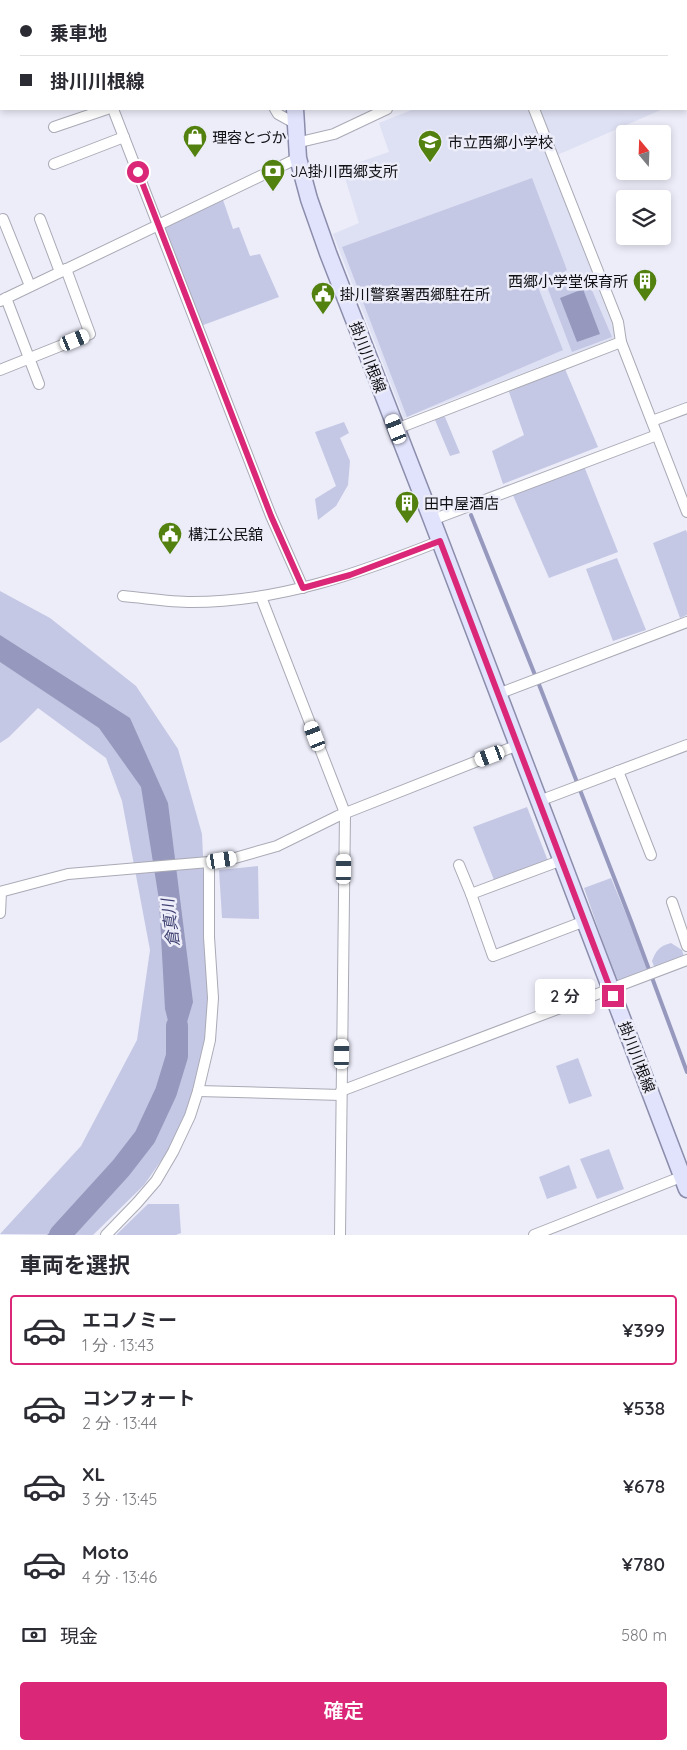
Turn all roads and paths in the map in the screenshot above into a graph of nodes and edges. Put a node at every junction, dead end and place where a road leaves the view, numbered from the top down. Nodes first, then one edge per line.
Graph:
1 (104, 110) edge
2 (113, 110) edge
3 (276, 110) edge
4 (385, 110) edge
5 (534, 110) edge
6 (296, 116) edge
7 (54, 127) dead end
8 (124, 137) junction
9 (297, 150) junction
10 (54, 164) dead end
11 (3, 219) dead end
12 (40, 219) dead end
13 (158, 224) junction
14 (63, 270) junction
15 (30, 286) junction
16 (3, 300) edge
17 (621, 342) junction
18 (30, 358) junction
19 (0, 370) edge
20 (39, 384) dead end
21 (687, 408) edge
22 (652, 421) junction
23 (396, 429) junction
24 (657, 435) junction
25 (687, 512) edge
26 (432, 520) junction
27 (440, 541) junction
28 (303, 588) junction
29 (123, 596) dead end
30 (261, 597) junction
31 (687, 622) edge
32 (498, 694) junction
33 (687, 744) edge
34 (518, 745) junction
35 (618, 771) junction
36 (539, 801) junction
37 (345, 813) junction
38 (651, 856) dead end
39 (562, 860) junction
40 (205, 863) junction
41 (459, 865) dead end
42 (0, 892) edge
43 (471, 894) junction
44 (672, 902) dead end
45 (0, 913) edge
46 (585, 921) junction
47 (687, 946) edge
48 (687, 960) edge
49 (611, 990) junction
50 (198, 1091) junction
51 (341, 1093) junction
52 (686, 1180) edge
53 (106, 1235) edge
54 (340, 1235) edge
55 (534, 1235) edge

1 - 7 street
2 - 8 street
3 - 6 street
4 - 9 street
5 - 17 street
6 - 9 main road, 掛川川根線
8 - 10 street
8 - 13 street
9 - 13 street
9 - 23 main road, 掛川川根線
11 - 15 street
12 - 14 street
13 - 14 street
13 - 28 street
14 - 15 street
14 - 18 street
15 - 16 street
16 - 18 street
17 - 22 street
17 - 23 street
18 - 19 street
18 - 20 street
21 - 22 street
22 - 24 street
23 - 26 main road, 掛川川根線
24 - 25 street
24 - 26 street
26 - 27 main road, 掛川川根線
27 - 28 street
27 - 32 main road, 掛川川根線
28 - 30 street
29 - 30 street
30 - 37 street
31 - 32 street
32 - 34 main road, 掛川川根線
33 - 35 street
34 - 36 main road, 掛川川根線
34 - 37 street
35 - 36 street
35 - 38 street
36 - 39 main road, 掛川川根線
37 - 40 street
37 - 51 street
39 - 43 street
39 - 46 main road, 掛川川根線
40 - 42 street
40 - 50 street
41 - 43 street
42 - 45 street
43 - 46 street
44 - 47 street
46 - 49 main road, 掛川川根線
48 - 49 street
49 - 51 street
49 - 52 main road, 掛川川根線
50 - 51 street
50 - 53 street
51 - 54 street
52 - 55 street

